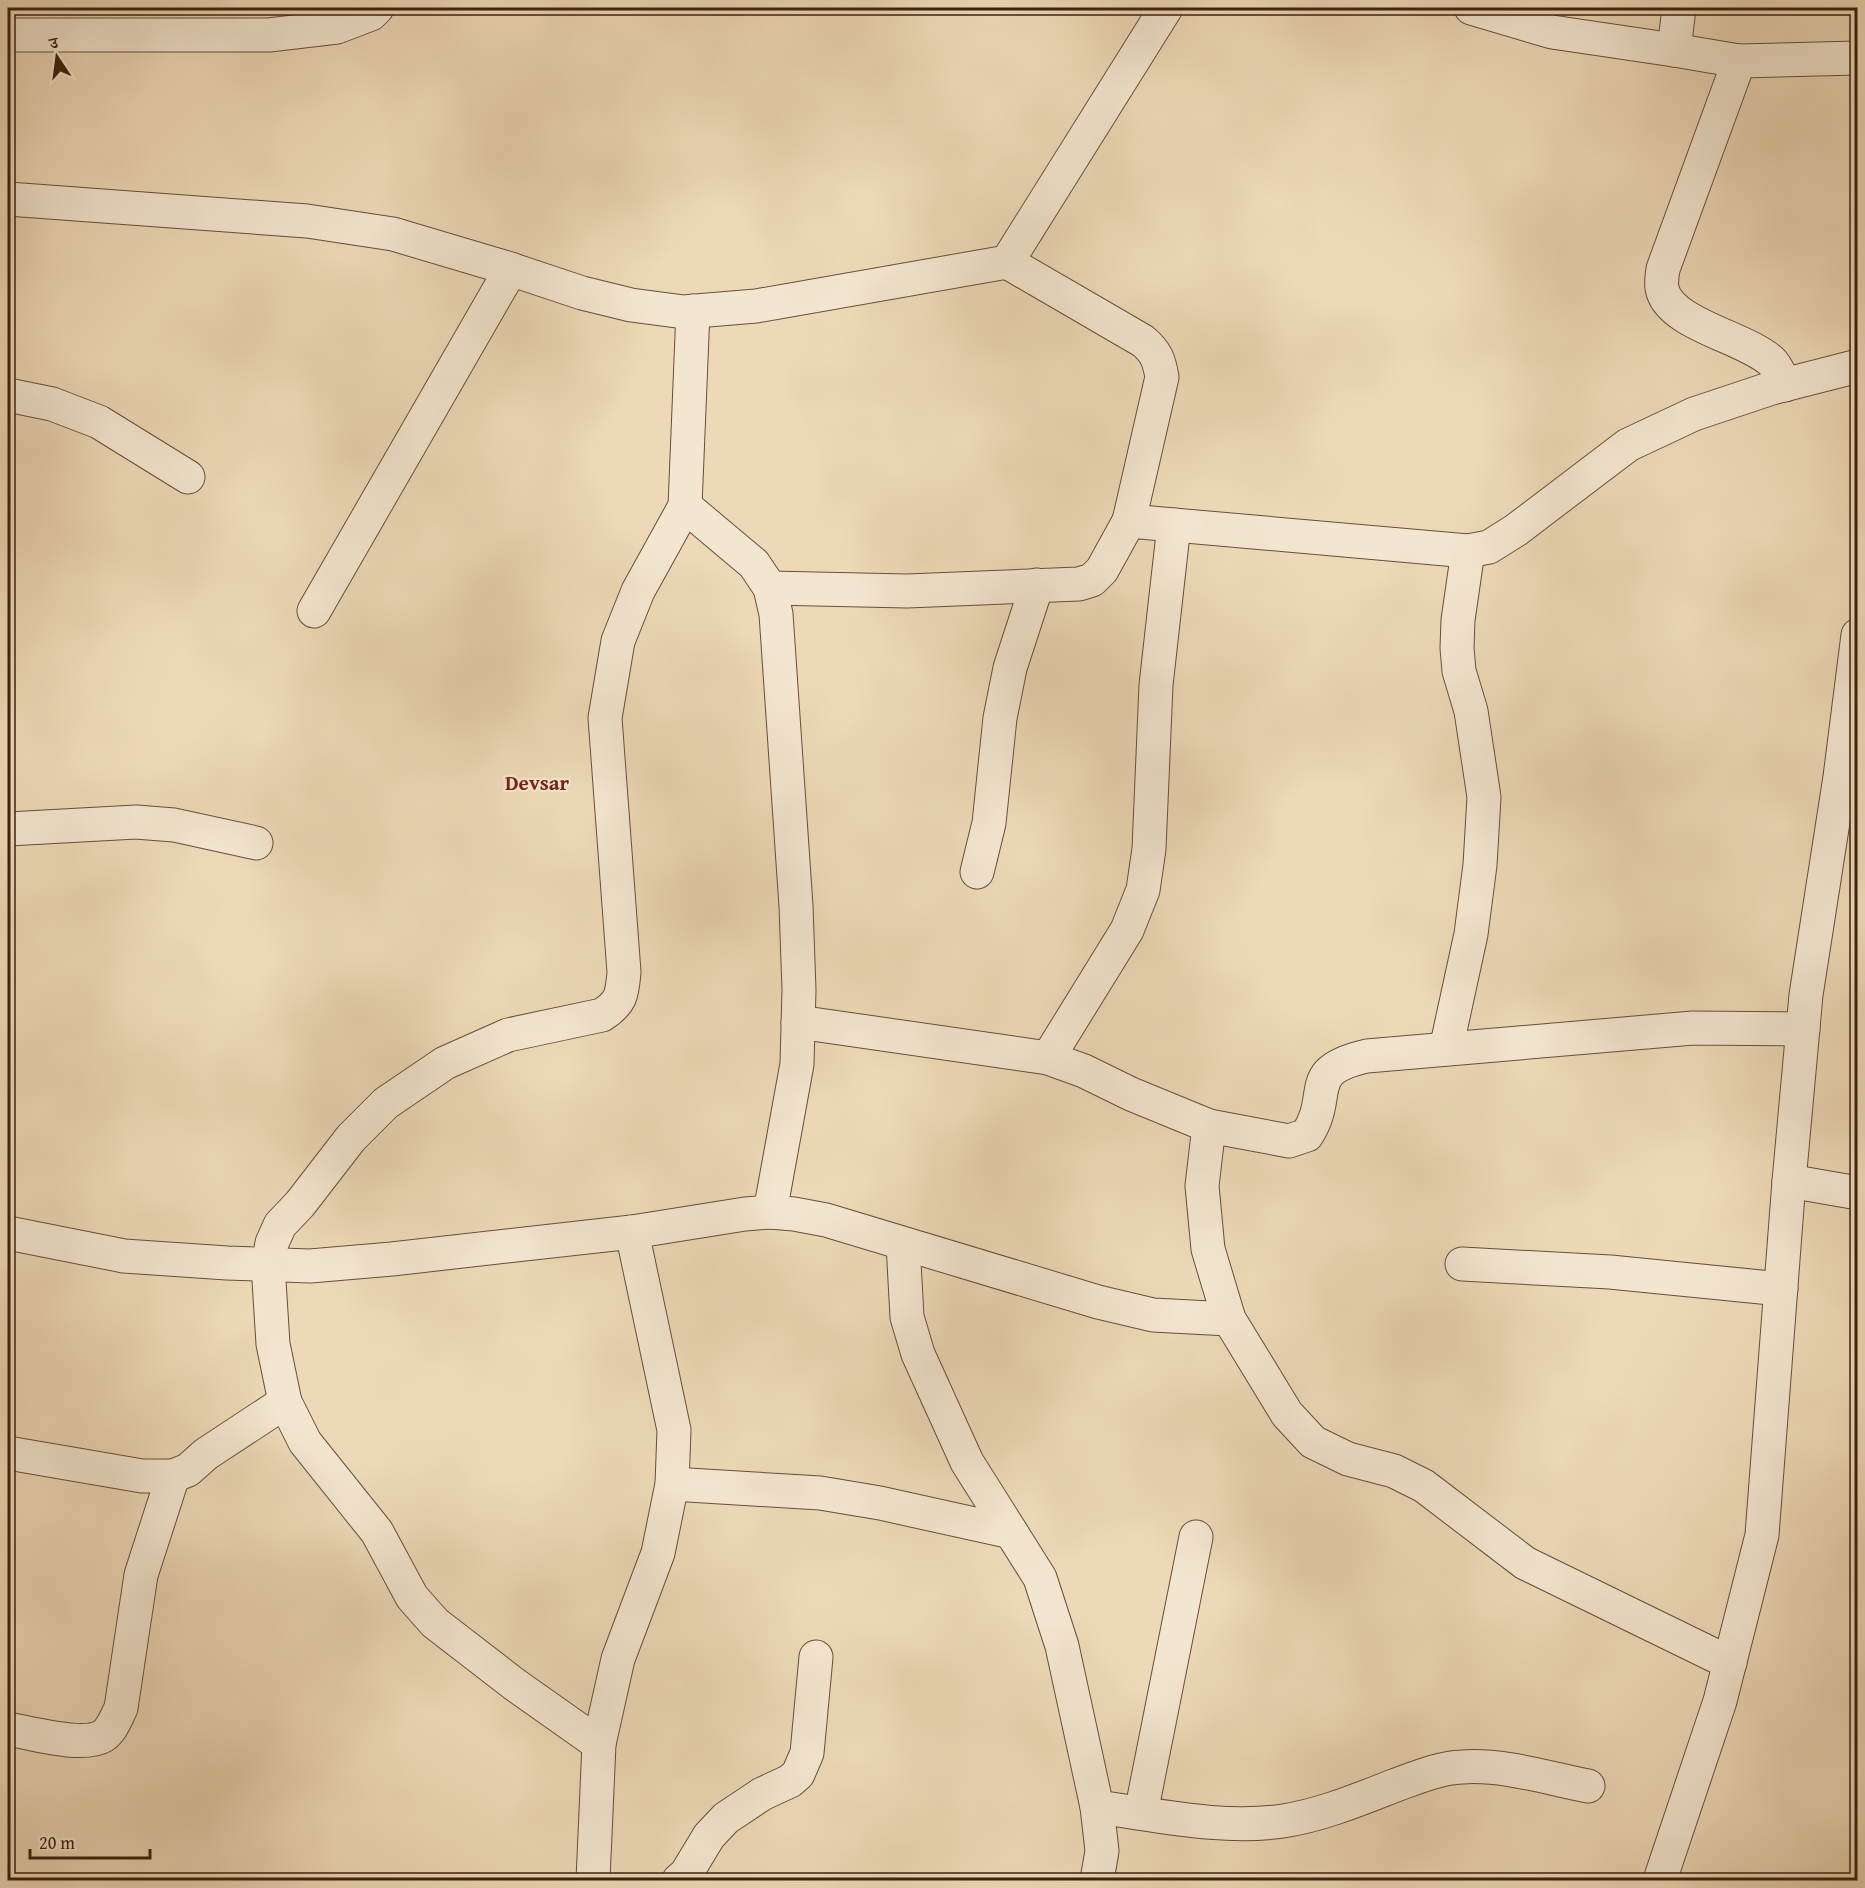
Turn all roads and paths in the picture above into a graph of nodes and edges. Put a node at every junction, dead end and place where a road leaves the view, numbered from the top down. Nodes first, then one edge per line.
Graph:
1 (376, 8) edge
2 (1167, 8) edge
3 (1471, 8) edge
4 (1679, 8) edge
5 (8, 35) edge
6 (1674, 50) junction
7 (1857, 58) edge
8 (1739, 61) junction
9 (8, 200) edge
10 (1007, 262) junction
11 (511, 269) junction
12 (693, 311) junction
13 (1857, 366) edge
14 (1785, 385) junction
15 (8, 395) edge
16 (188, 477) dead end
17 (685, 506) junction
18 (1130, 521) junction
19 (1174, 525) junction
20 (1468, 551) junction
21 (1037, 585) junction
22 (770, 588) junction
23 (314, 610) dead end
24 (1857, 635) edge
25 (8, 829) edge
26 (256, 843) dead end
27 (977, 872) dead end
28 (798, 1022) junction
29 (1803, 1029) junction
30 (1446, 1049) junction
31 (1048, 1058) junction
32 (1209, 1126) junction
33 (1789, 1181) junction
34 (1857, 1193) edge
35 (770, 1212) junction
36 (633, 1232) junction
37 (8, 1233) edge
38 (903, 1244) junction
39 (1462, 1264) dead end
40 (268, 1265) junction
41 (1781, 1289) junction
42 (1229, 1319) junction
43 (285, 1402) junction
44 (8, 1453) edge
45 (173, 1476) junction
46 (672, 1484) junction
47 (1011, 1532) junction
48 (1196, 1537) dead end
49 (816, 1657) dead end
50 (1730, 1663) junction
51 (8, 1730) edge
52 (599, 1744) junction
53 (1588, 1786) dead end
54 (1097, 1807) junction
55 (1141, 1813) junction
56 (593, 1881) edge
57 (679, 1881) edge
58 (1097, 1881) edge
59 (1660, 1881) edge

1 - 5 street
2 - 10 street
3 - 6 street
4 - 6 street
6 - 8 street
7 - 8 street
8 - 14 street
9 - 11 street
10 - 12 street
10 - 18 street
11 - 12 street
11 - 23 street
12 - 17 street
13 - 14 street
14 - 20 street
15 - 16 street
17 - 22 street
17 - 40 street
18 - 19 street
18 - 21 street
19 - 20 street
19 - 31 street
20 - 30 street
21 - 22 street
21 - 27 street
22 - 28 street
24 - 29 street
25 - 26 street
28 - 31 street
28 - 35 street
29 - 30 street
29 - 33 street
30 - 32 street
31 - 32 street
32 - 42 street
33 - 34 street
33 - 41 street
35 - 36 street
35 - 38 street
36 - 40 street
36 - 46 street
37 - 40 street
38 - 42 street
38 - 47 street
39 - 41 street
40 - 43 street
41 - 50 street
42 - 50 street
43 - 45 street
43 - 52 street
44 - 45 street
45 - 51 street
46 - 47 street
46 - 52 street
47 - 54 street
48 - 55 street
49 - 57 street
50 - 59 street
52 - 56 street
53 - 55 street
54 - 55 street
54 - 58 street

